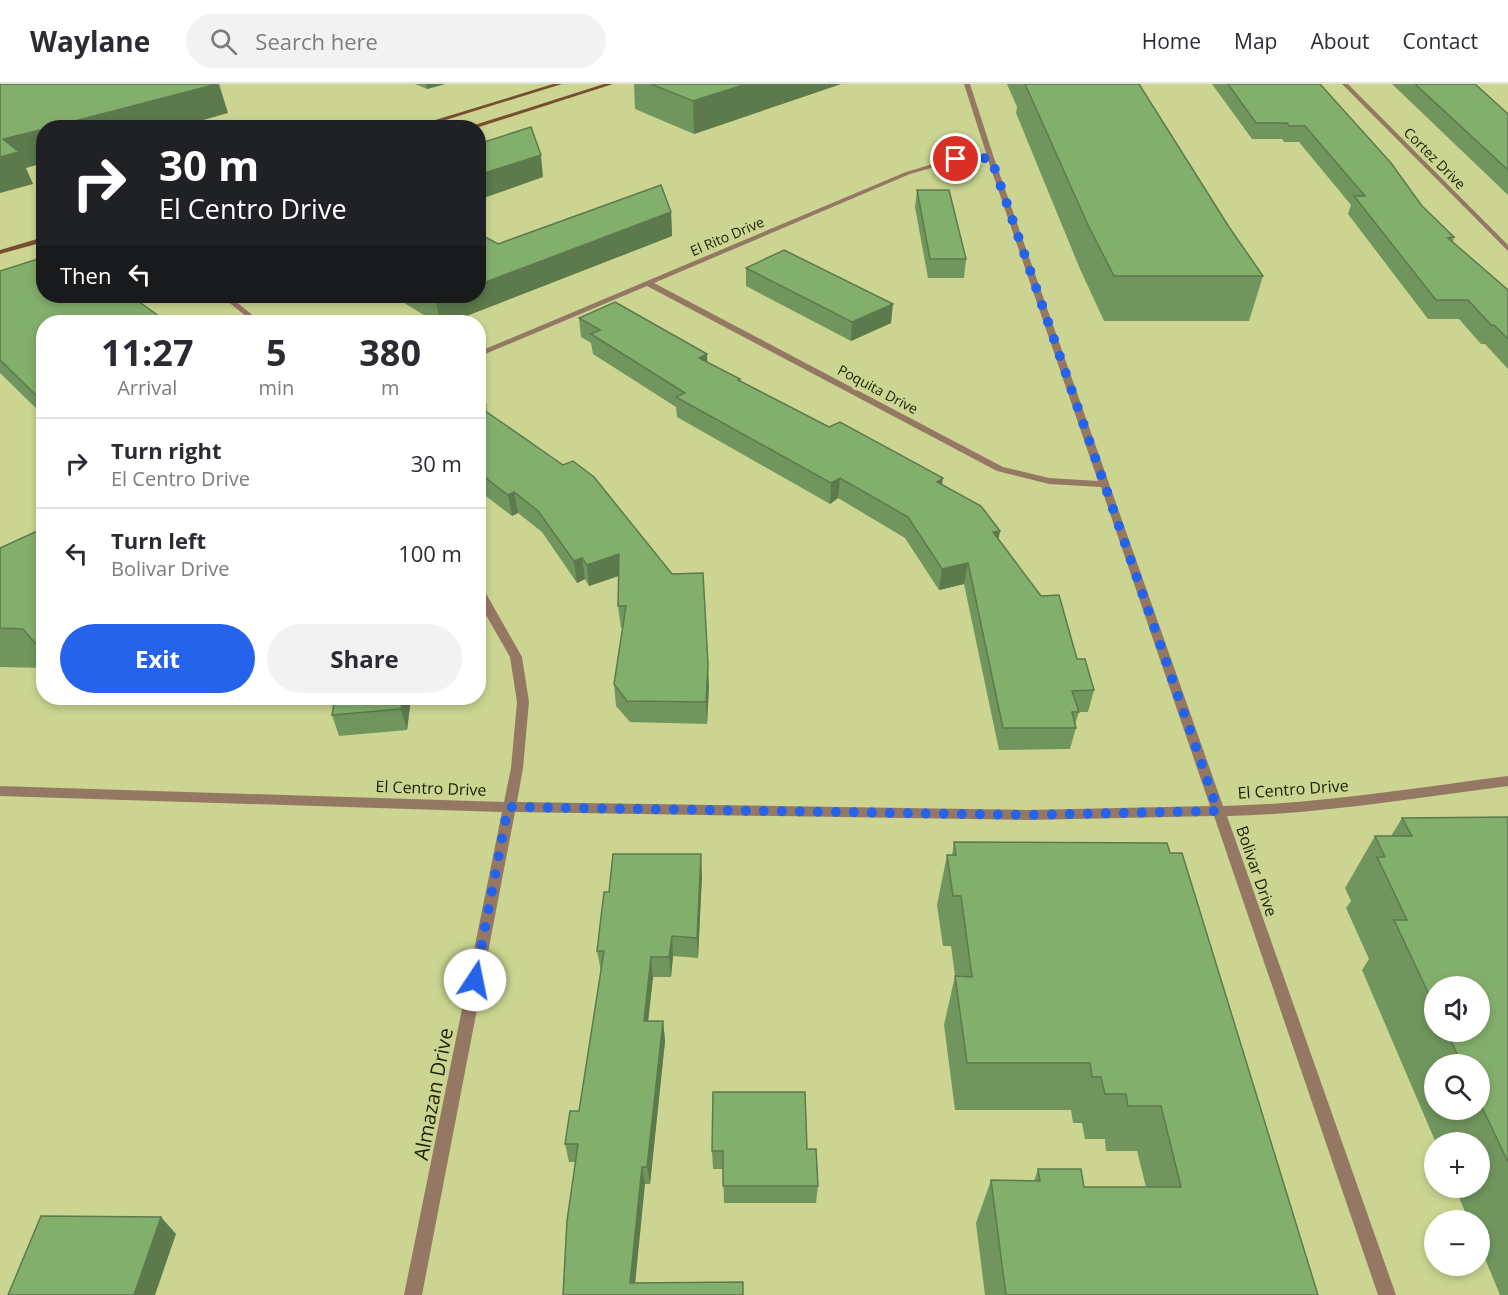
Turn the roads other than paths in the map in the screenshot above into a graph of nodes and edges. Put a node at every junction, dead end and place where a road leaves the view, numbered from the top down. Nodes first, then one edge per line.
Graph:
1 (559, 84) edge
2 (610, 84) edge
3 (967, 84) edge
4 (1345, 84) edge
5 (439, 120) edge
6 (486, 122) edge
7 (991, 158) junction
8 (36, 241) edge
9 (1508, 249) edge
10 (0, 252) edge
11 (649, 284) junction
12 (234, 303) edge
13 (248, 315) edge
14 (486, 352) edge
15 (1105, 484) junction
16 (486, 604) edge
17 (1508, 781) edge
18 (0, 791) edge
19 (508, 807) junction
20 (1218, 811) junction
21 (413, 1295) edge
22 (1388, 1295) edge

1 - 5 main road
2 - 6 main road
3 - 7 street, Bolivar Drive
4 - 9 street, Cortez Drive
7 - 11 street, El Rito Drive
7 - 15 street, Bolivar Drive
8 - 10 main road
11 - 14 street, El Rito Drive
11 - 15 street, Poquita Drive
12 - 13 street
15 - 20 street, Bolivar Drive
16 - 19 street, Almazan Drive
17 - 20 street, El Centro Drive
18 - 19 street, El Centro Drive
19 - 20 street, El Centro Drive
19 - 21 street, Almazan Drive
20 - 22 street, Bolivar Drive

